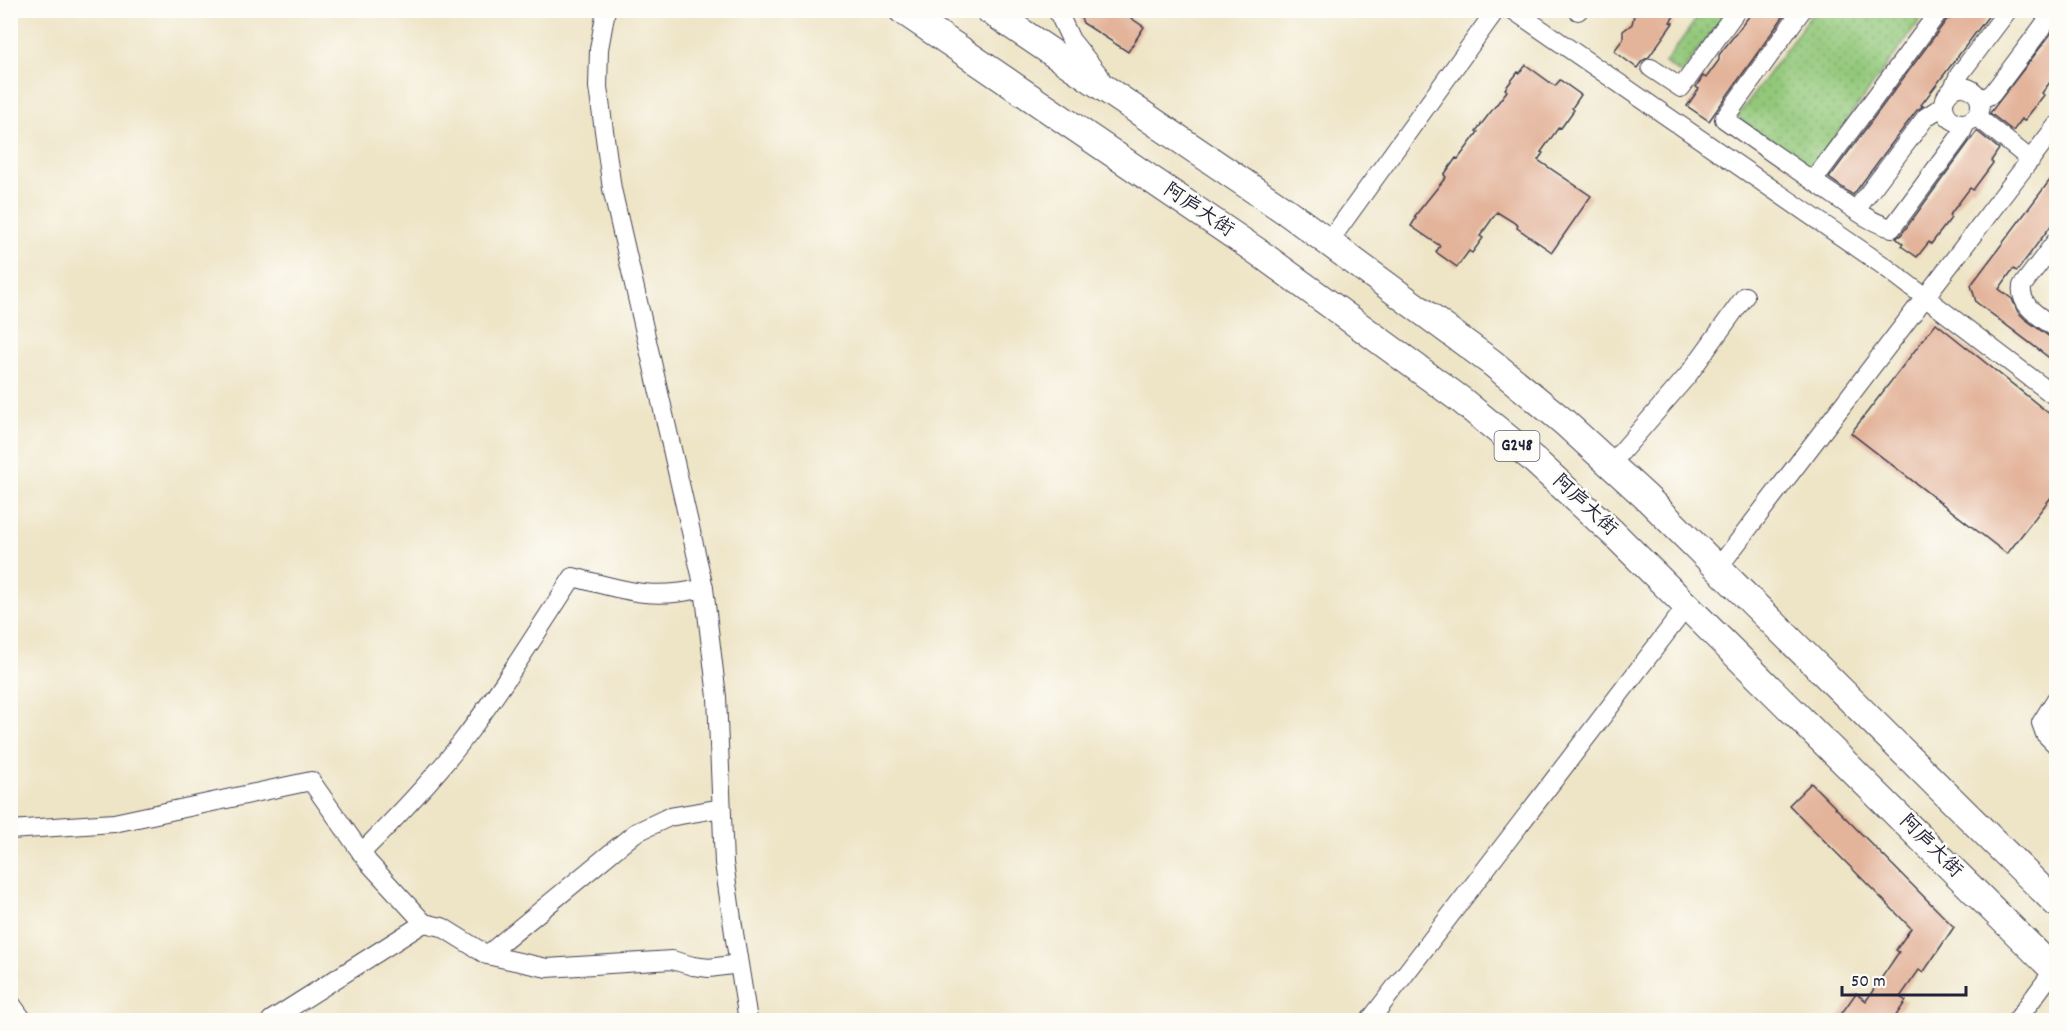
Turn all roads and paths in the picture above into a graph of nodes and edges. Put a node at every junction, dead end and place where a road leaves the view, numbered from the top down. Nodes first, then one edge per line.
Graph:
1 (606, 10) edge
2 (902, 10) edge
3 (989, 10) edge
4 (1057, 10) edge
5 (1496, 10) edge
6 (1513, 10) edge
7 (1737, 10) edge
8 (1802, 10) edge
9 (1940, 10) edge
10 (2008, 10) edge
11 (2055, 10) edge
12 (1651, 68) dead end
13 (1953, 88) junction
14 (1121, 100) junction
15 (1943, 106) junction
16 (1974, 113) junction
17 (2056, 126) edge
18 (2031, 160) junction
19 (1813, 181) junction
20 (1856, 210) junction
21 (2056, 241) edge
22 (1328, 243) junction
23 (1745, 296) dead end
24 (1926, 297) junction
25 (2056, 328) edge
26 (2056, 397) edge
27 (1611, 464) junction
28 (1718, 568) junction
29 (704, 588) junction
30 (1687, 606) junction
31 (2056, 699) edge
32 (2056, 745) edge
33 (722, 808) junction
34 (10, 830) edge
35 (362, 853) junction
36 (2055, 899) edge
37 (423, 923) junction
38 (487, 955) junction
39 (739, 964) junction
40 (2055, 971) edge
41 (10, 1002) edge
42 (23, 1020) edge
43 (271, 1020) edge
44 (748, 1020) edge
45 (1370, 1020) edge
46 (2017, 1020) edge

1 - 29 street
2 - 30 highway, 阿庐大街 / G248
3 - 14 highway, G248
4 - 14 street
5 - 22 street
6 - 24 street
7 - 12 street
8 - 19 street
9 - 19 street
10 - 13 street
11 - 16 street
13 - 15 street
13 - 16 street
14 - 22 highway, G248
15 - 16 street
15 - 20 street
16 - 18 street
16 - 20 street
17 - 18 street
18 - 24 street
19 - 20 street
21 - 25 street
22 - 27 highway, G248
23 - 27 street
24 - 26 street
24 - 28 street
27 - 28 highway, G248
28 - 36 highway, G248
29 - 33 street
29 - 35 street
30 - 40 highway, 阿庐大街 / G248
30 - 45 street
31 - 32 street
33 - 38 street
33 - 39 street
34 - 35 street
35 - 37 street
37 - 38 street
37 - 43 street
38 - 39 street
39 - 44 street
40 - 46 street
41 - 42 street

